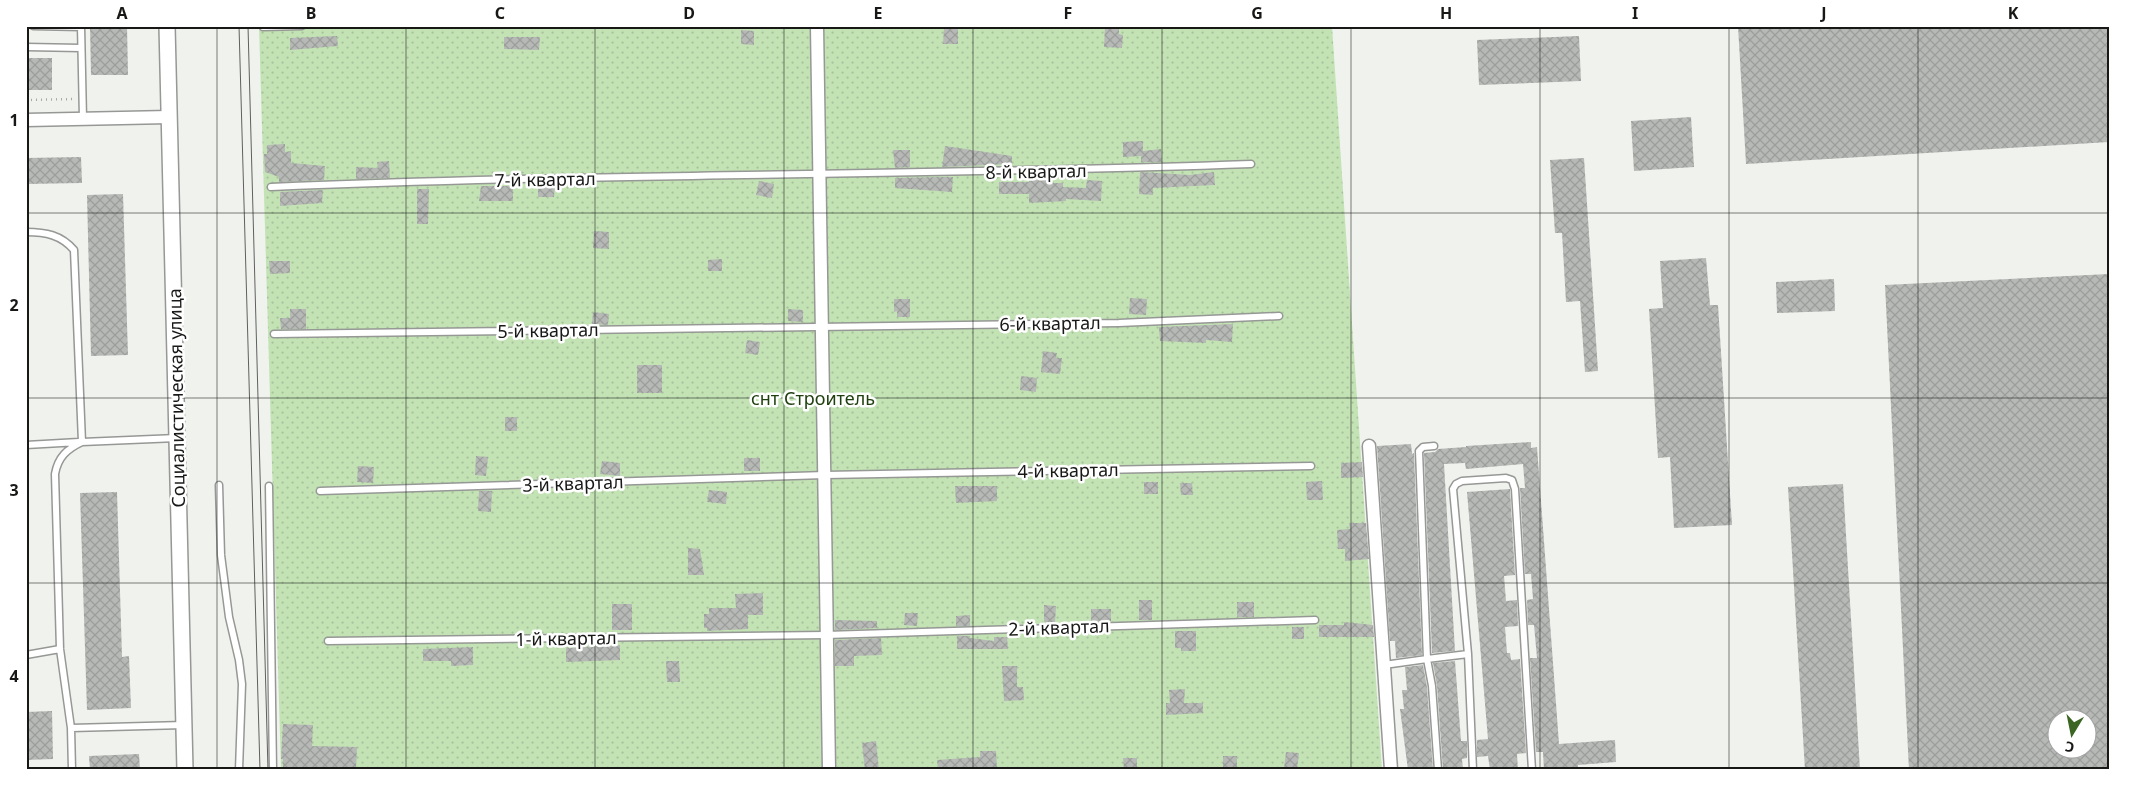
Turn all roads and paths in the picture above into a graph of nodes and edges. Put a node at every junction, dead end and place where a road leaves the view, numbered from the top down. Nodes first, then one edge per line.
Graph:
1 (33, 26) edge
2 (166, 26) edge
3 (302, 26) edge
4 (817, 26) edge
5 (81, 27) edge
6 (263, 27) edge
7 (26, 47) edge
8 (82, 48) junction
9 (83, 99) junction
10 (26, 100) edge
11 (169, 117) junction
12 (83, 119) junction
13 (26, 120) edge
14 (1251, 164) dead end
15 (820, 175) junction
16 (271, 187) dead end
17 (26, 232) edge
18 (1278, 316) dead end
19 (821, 326) junction
20 (274, 334) dead end
21 (177, 438) junction
22 (82, 442) junction
23 (26, 445) edge
24 (1369, 446) dead end
25 (1434, 446) dead end
26 (1311, 466) dead end
27 (825, 475) junction
28 (219, 485) dead end
29 (269, 486) dead end
30 (320, 491) dead end
31 (1315, 620) dead end
32 (804, 634) joint
33 (826, 635) junction
34 (328, 641) dead end
35 (60, 650) junction
36 (1468, 654) junction
37 (26, 655) edge
38 (1427, 659) junction
39 (1384, 665) junction
40 (184, 726) junction
41 (71, 728) junction
42 (72, 770) edge
43 (186, 770) edge
44 (239, 770) edge
45 (273, 770) edge
46 (829, 770) edge
47 (1392, 770) edge
48 (1438, 770) edge
49 (1473, 770) edge
50 (1532, 770) edge

1 - 5 lane
2 - 11 street, Социалистическая улица
3 - 6 lane
4 - 15 street
5 - 8 lane
7 - 8 lane
8 - 9 lane
9 - 10 path
9 - 12 lane
11 - 12 street
11 - 21 street, Социалистическая улица
12 - 13 street
14 - 15 lane, 8-й квартал
15 - 16 lane, 7-й квартал
15 - 19 street
17 - 22 lane
18 - 19 lane, 6-й квартал
19 - 20 lane, 5-й квартал
19 - 27 street
21 - 22 lane
21 - 40 street, Социалистическая улица
22 - 23 lane
22 - 35 lane
24 - 39 street
25 - 38 lane
26 - 27 lane, 4-й квартал
27 - 30 lane, 3-й квартал
27 - 33 street
28 - 44 lane
29 - 45 lane
31 - 33 lane, 2-й квартал
32 - 33 lane, 2-й квартал
32 - 34 lane, 1-й квартал
33 - 46 street
35 - 37 lane
35 - 41 lane
36 - 38 lane
36 - 49 lane
36 - 50 lane
38 - 39 lane
38 - 48 lane
39 - 47 street
40 - 41 lane
40 - 43 street, Социалистическая улица
41 - 42 lane

